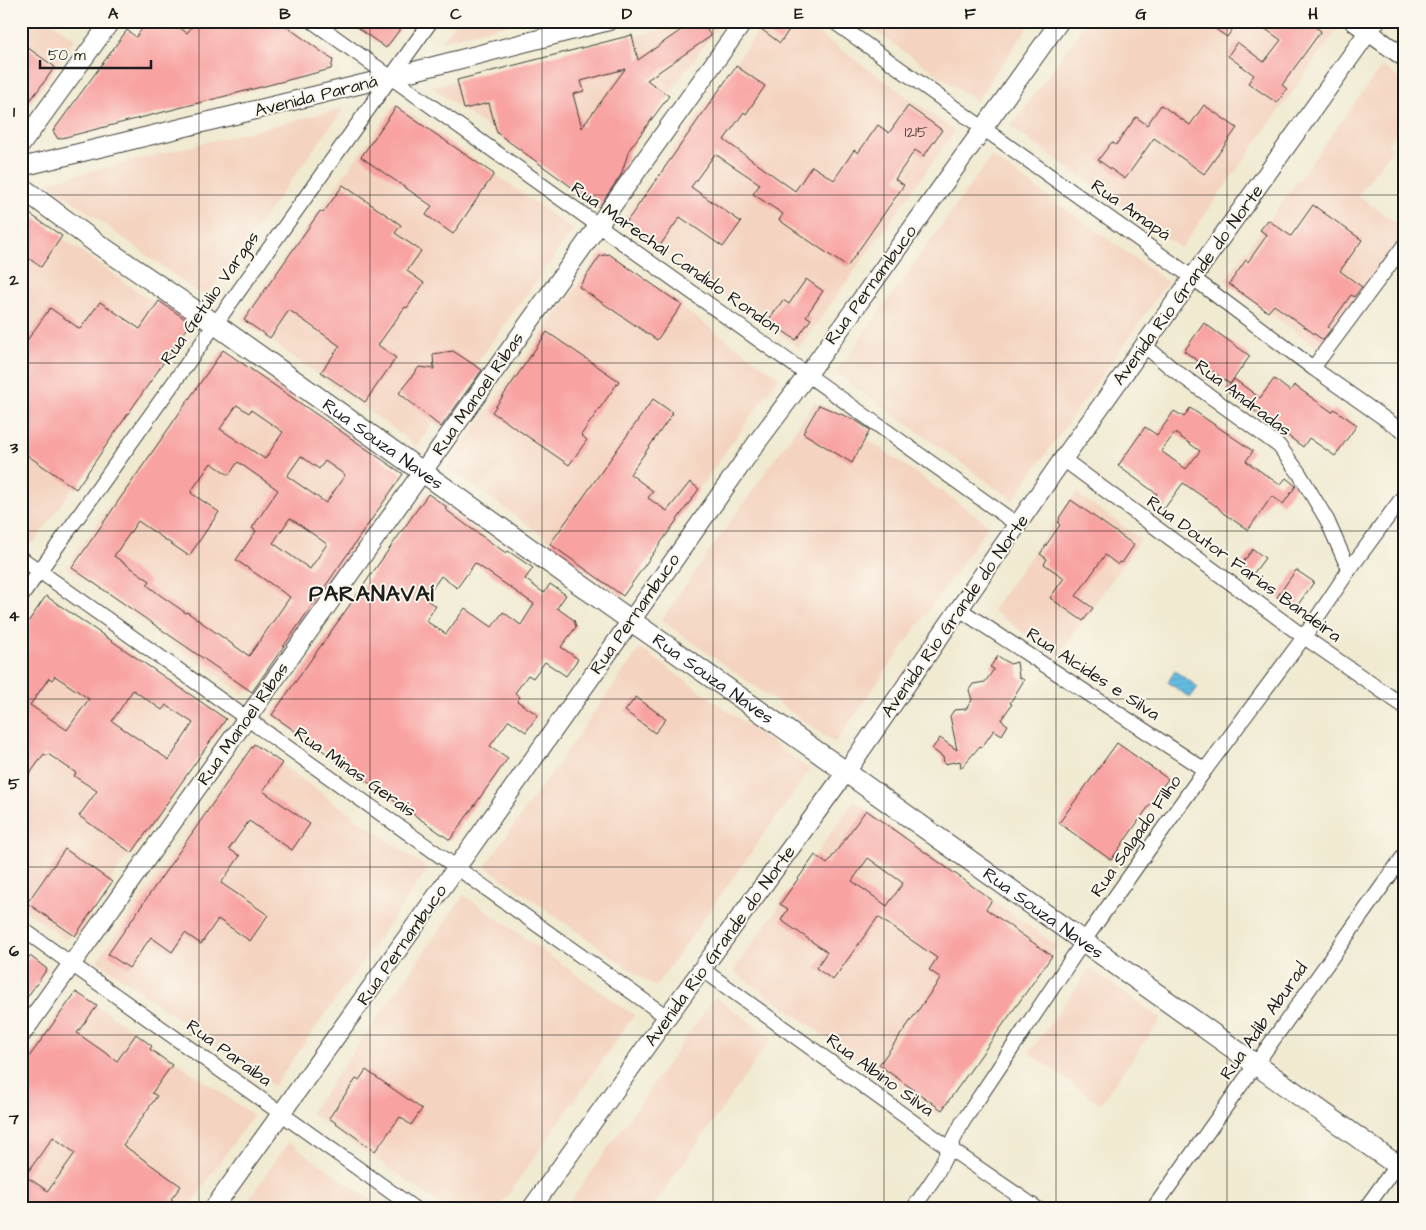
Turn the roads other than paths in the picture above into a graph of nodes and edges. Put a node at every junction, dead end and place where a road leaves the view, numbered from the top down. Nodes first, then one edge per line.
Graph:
1 (111, 21) edge
2 (312, 21) edge
3 (431, 21) edge
4 (609, 21) edge
5 (744, 21) edge
6 (833, 21) edge
7 (1060, 21) edge
8 (1353, 21) edge
9 (1372, 27) edge
10 (1405, 58) edge
11 (391, 77) junction
12 (983, 129) junction
13 (21, 145) edge
14 (21, 167) edge
15 (21, 187) edge
16 (598, 226) junction
17 (1405, 244) edge
18 (1193, 278) junction
19 (215, 324) junction
20 (1145, 346) junction
21 (1313, 368) junction
22 (808, 374) junction
23 (1405, 433) edge
24 (1063, 459) junction
25 (422, 472) junction
26 (1405, 494) edge
27 (1018, 525) junction
28 (21, 558) edge
29 (1349, 570) junction
30 (39, 571) junction
31 (21, 597) edge
32 (960, 609) junction
33 (630, 620) junction
34 (1304, 637) junction
35 (1405, 707) edge
36 (246, 719) junction
37 (1205, 770) junction
38 (846, 772) junction
39 (1405, 854) edge
40 (457, 867) junction
41 (21, 928) edge
42 (1083, 942) junction
43 (72, 964) junction
44 (702, 969) junction
45 (667, 1017) junction
46 (21, 1035) edge
47 (1256, 1065) junction
48 (282, 1114) junction
49 (949, 1148) junction
50 (1402, 1163) edge
51 (213, 1209) edge
52 (415, 1209) edge
53 (531, 1209) edge
54 (913, 1209) edge
55 (1038, 1209) edge
56 (1153, 1209) edge
57 (1365, 1209) edge

1 - 13 street
2 - 11 street, Rua Marechal Candido Rondon
3 - 11 street, Rua Getúlio Vargas
4 - 11 street, Avenida Paraná
5 - 16 street, Rua Manoel Ribas
6 - 12 street, Rua Amapá
7 - 12 street, Rua Pernambuco
8 - 9 street
9 - 10 street
9 - 18 street, Avenida Rio Grande do Norte
11 - 14 street, Avenida Paraná
11 - 16 street, Rua Marechal Candido Rondon
11 - 19 street, Rua Getúlio Vargas
12 - 18 street, Rua Amapá
12 - 22 street, Rua Pernambuco
15 - 19 main road, Rua Souza Naves
16 - 22 street, Rua Marechal Candido Rondon
16 - 25 street, Rua Manoel Ribas
17 - 21 street
18 - 20 street, Avenida Rio Grande do Norte
18 - 21 street, Rua Amapá
19 - 25 main road, Rua Souza Naves
19 - 30 street, Rua Getúlio Vargas
20 - 24 street, Avenida Rio Grande do Norte
20 - 29 street, Rua Andradas
21 - 23 street, Rua Amapá
22 - 27 street, Rua Marechal Candido Rondon
22 - 33 street, Rua Pernambuco
24 - 27 street, Avenida Rio Grande do Norte
24 - 34 street, Rua Doutor Farias Bandeira
25 - 33 main road, Rua Souza Naves
25 - 36 street, Rua Manoel Ribas
26 - 29 street, Rua Salgado Filho
27 - 32 street, Avenida Rio Grande do Norte
28 - 30 street, Rua Minas Gerais
29 - 34 street, Rua Salgado Filho
30 - 31 street, Rua Getúlio Vargas
30 - 36 street, Rua Minas Gerais
32 - 37 street, Rua Alcides e Silva
32 - 38 street, Avenida Rio Grande do Norte
33 - 38 main road, Rua Souza Naves
33 - 40 street, Rua Pernambuco
34 - 35 street, Rua Doutor Farias Bandeira
34 - 37 street, Rua Salgado Filho
36 - 40 street, Rua Minas Gerais
36 - 43 street, Rua Manoel Ribas
37 - 42 street, Rua Salgado Filho
38 - 42 main road, Rua Souza Naves
38 - 44 street, Avenida Rio Grande do Norte
39 - 47 street, Rua Adib Aburad
40 - 45 street, Rua Minas Gerais
40 - 48 street, Rua Pernambuco
41 - 43 street, Rua Paraiba
42 - 47 main road, Rua Souza Naves
42 - 49 street, Rua Salgado Filho
43 - 46 street, Rua Manoel Ribas
43 - 48 street, Rua Paraiba
44 - 45 street, Avenida Rio Grande do Norte
44 - 49 street, Rua Albino Silva
45 - 53 street, Avenida Rio Grande do Norte
47 - 50 main road, Rua Souza Naves
47 - 56 street, Rua Adib Aburad
48 - 51 street, Rua Pernambuco
48 - 52 street, Rua Paraiba
49 - 54 street, Rua Salgado Filho
49 - 55 street, Rua Albino Silva
50 - 57 street

